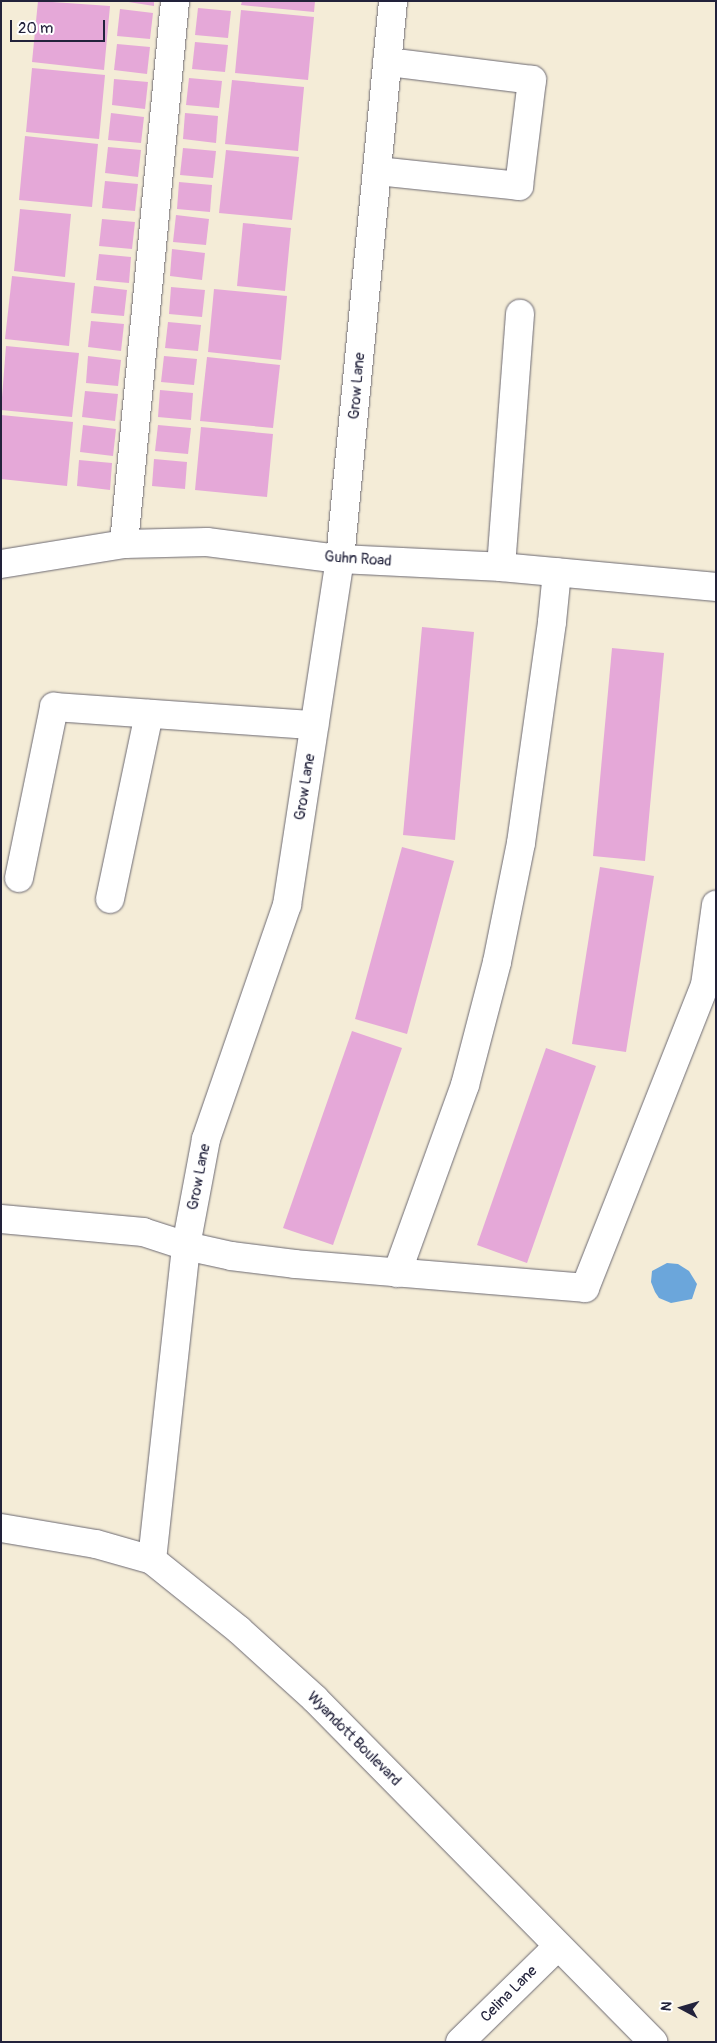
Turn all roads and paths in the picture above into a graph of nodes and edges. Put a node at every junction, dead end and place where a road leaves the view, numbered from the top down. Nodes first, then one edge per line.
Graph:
1 (175, 1) edge
2 (393, 1) edge
3 (387, 62) junction
4 (377, 170) junction
5 (520, 314) dead end
6 (124, 544) junction
7 (340, 559) junction
8 (1, 564) edge
9 (501, 567) junction
10 (557, 572) junction
11 (716, 587) edge
12 (149, 714) junction
13 (314, 725) junction
14 (19, 878) dead end
15 (110, 899) dead end
16 (716, 905) edge
17 (1, 1219) edge
18 (186, 1246) junction
19 (397, 1273) junction
20 (1, 1528) edge
21 (152, 1560) junction
22 (558, 1946) junction
23 (460, 2042) edge
24 (653, 2042) edge

1 - 6 street
2 - 3 street, Grow Lane
3 - 4 street, Grow Lane
3 - 4 street
4 - 7 street, Grow Lane
5 - 9 street
6 - 7 street, Guhn Road
6 - 8 street, Guhn Road
7 - 9 street, Guhn Road
7 - 13 street, Grow Lane
9 - 10 street, Guhn Road
10 - 11 street, Guhn Road
10 - 19 street
12 - 13 street
12 - 14 street
12 - 15 street
13 - 18 street, Grow Lane
16 - 19 street
17 - 18 street
18 - 19 street
18 - 21 street, Grow Lane
20 - 21 street, Wyandott Boulevard
21 - 22 street, Wyandott Boulevard
22 - 23 street, Celina Lane
22 - 24 street, Wyandott Boulevard

